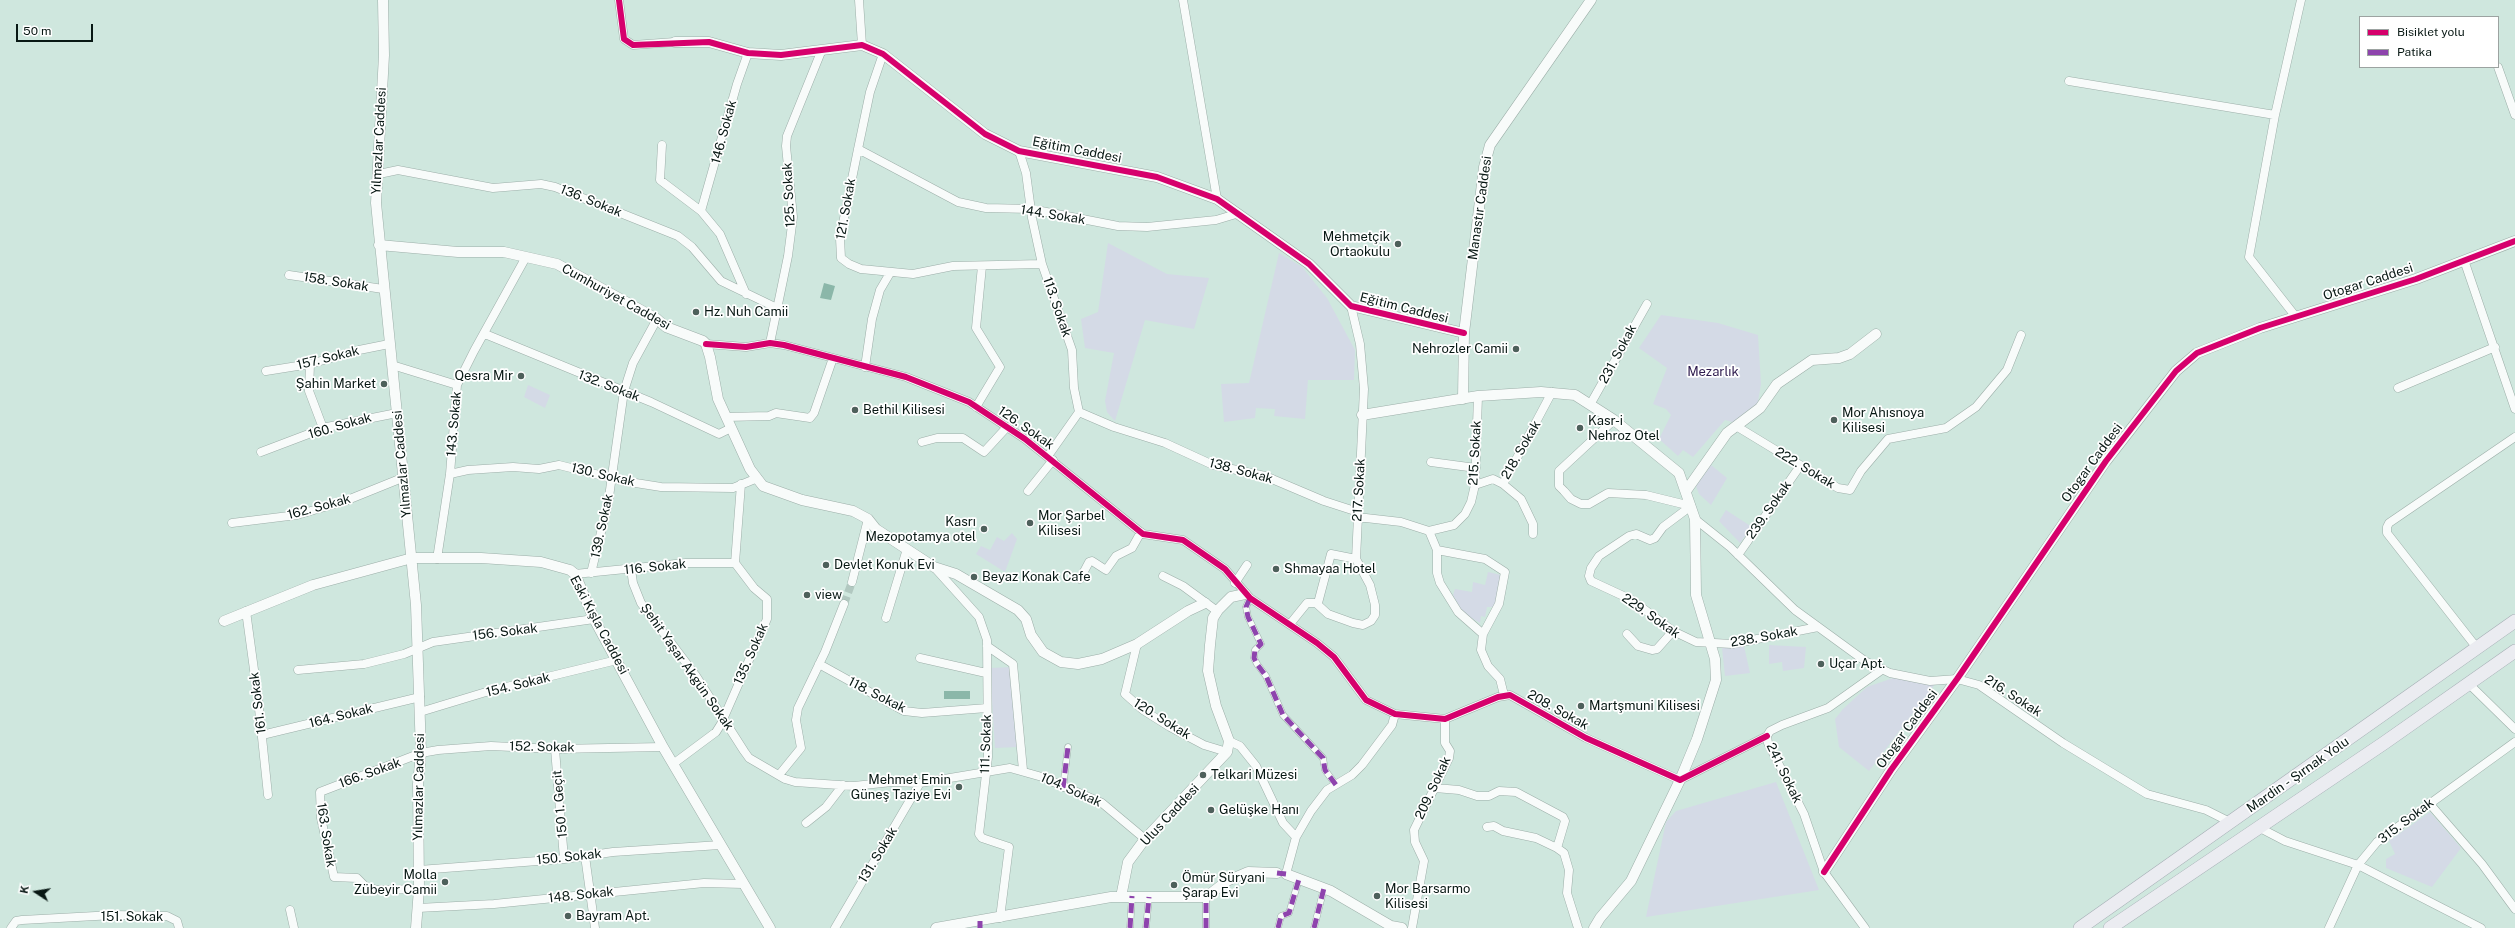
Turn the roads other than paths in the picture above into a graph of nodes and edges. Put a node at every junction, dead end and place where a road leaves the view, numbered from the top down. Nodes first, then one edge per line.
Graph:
1 (383, 0) edge
2 (619, 0) edge
3 (859, 0) edge
4 (1183, 0) edge
5 (1591, 0) edge
6 (2301, 0) edge
7 (675, 42) joint
8 (862, 45) junction
9 (821, 52) junction
10 (748, 53) junction
11 (883, 54) junction
12 (2498, 68) edge
13 (2069, 80) dead end
14 (2275, 115) junction
15 (2515, 115) edge
16 (662, 145) dead end
17 (858, 149) junction
18 (1019, 151) junction
19 (378, 174) junction
20 (1217, 199) junction
21 (1031, 209) junction
22 (701, 211) junction
23 (1236, 214) junction
24 (2515, 240) edge
25 (379, 245) junction
26 (526, 257) junction
27 (2464, 260) junction
28 (1042, 264) junction
29 (982, 266) junction
30 (890, 273) junction
31 (289, 275) dead end
32 (383, 289) junction
33 (746, 294) junction
34 (1646, 304) dead end
35 (1351, 306) junction
36 (776, 308) junction
37 (2296, 317) junction
38 (657, 319) junction
39 (485, 334) junction
40 (1464, 334) junction
41 (1876, 334) dead end
42 (2021, 335) dead end
43 (389, 344) junction
44 (706, 344) junction
45 (770, 344) junction
46 (2495, 347) junction
47 (832, 358) junction
48 (310, 364) junction
49 (392, 366) junction
50 (866, 367) junction
51 (266, 371) dead end
52 (458, 385) junction
53 (2398, 388) dead end
54 (624, 391) junction
55 (1552, 392) junction
56 (1478, 396) junction
57 (1463, 399) junction
58 (1591, 403) junction
59 (976, 407) junction
60 (2515, 409) edge
61 (397, 412) junction
62 (1079, 412) junction
63 (1362, 416) junction
64 (726, 417) junction
65 (1614, 420) junction
66 (1736, 426) junction
67 (1007, 427) junction
68 (323, 428) junction
69 (731, 428) junction
70 (2515, 437) edge
71 (922, 442) dead end
72 (261, 452) dead end
73 (1050, 458) junction
74 (1431, 462) dead end
75 (1800, 466) junction
76 (1476, 468) junction
77 (450, 474) junction
78 (612, 476) junction
79 (402, 478) junction
80 (756, 479) junction
81 (741, 484) junction
82 (1503, 484) junction
83 (1475, 485) junction
84 (1028, 491) dead end
85 (1686, 491) junction
86 (1691, 506) junction
87 (1358, 514) junction
88 (868, 519) junction
89 (1695, 520) junction
90 (232, 523) dead end
91 (1429, 531) junction
92 (1141, 532) junction
93 (1533, 534) dead end
94 (907, 549) junction
95 (1437, 550) junction
96 (1738, 555) junction
97 (412, 558) junction
98 (437, 559) junction
99 (1356, 559) junction
100 (735, 563) junction
101 (1247, 565) dead end
102 (934, 567) junction
103 (631, 570) junction
104 (591, 573) junction
105 (575, 574) junction
106 (1163, 576) dead end
107 (1080, 579) dead end
108 (852, 582) tunnel mouth
109 (1236, 583) junction
110 (1247, 596) junction
111 (1205, 603) junction
112 (844, 604) tunnel mouth
113 (1317, 604) junction
114 (246, 611) junction
115 (1217, 611) junction
116 (886, 618) dead end
117 (594, 619) junction
118 (224, 621) dead end
119 (2515, 621) edge
120 (1290, 624) junction
121 (1818, 627) junction
122 (1672, 631) junction
123 (1483, 634) junction
124 (1627, 634) dead end
125 (1137, 644) junction
126 (1710, 644) junction
127 (987, 646) junction
128 (417, 648) junction
129 (2477, 648) junction
130 (2515, 651) edge
131 (920, 658) dead end
132 (617, 660) junction
133 (818, 664) junction
134 (1883, 669) junction
135 (298, 670) dead end
136 (986, 673) junction
137 (1957, 678) junction
138 (2469, 684) junction
139 (1504, 695) junction
140 (420, 697) junction
141 (987, 708) junction
142 (420, 712) junction
143 (1395, 714) junction
144 (725, 718) junction
145 (1446, 719) junction
146 (2515, 729) edge
147 (262, 735) junction
148 (1767, 736) junction
149 (1229, 741) junction
150 (2515, 742) edge
151 (663, 747) junction
152 (1068, 747) dead end
153 (555, 749) junction
154 (1227, 752) junction
155 (421, 753) junction
156 (673, 764) junction
157 (1023, 770) junction
158 (985, 771) junction
159 (779, 775) junction
160 (1680, 780) junction
161 (920, 783) junction
162 (1336, 784) junction
163 (843, 785) junction
164 (1063, 788) junction
165 (1435, 788) junction
166 (320, 792) joint
167 (268, 795) dead end
168 (2429, 803) junction
169 (2230, 822) junction
170 (806, 824) dead end
171 (1487, 827) dead end
172 (2260, 828) junction
173 (1296, 837) junction
174 (1146, 839) junction
175 (720, 845) junction
176 (1557, 848) junction
177 (584, 856) junction
178 (564, 860) junction
179 (2358, 866) junction
180 (419, 870) junction
181 (1824, 872) junction
182 (1281, 873) junction
183 (1299, 879) junction
184 (743, 884) junction
185 (1324, 888) junction
186 (419, 890) junction
187 (590, 893) junction
188 (1127, 896) junction
189 (1149, 897) junction
190 (1206, 897) junction
191 (418, 908) junction
192 (290, 910) dead end
193 (2515, 910) edge
194 (1000, 918) junction
195 (980, 924) edge
196 (1390, 927) edge
197 (11, 928) edge
198 (179, 928) edge
199 (294, 928) edge
200 (416, 928) edge
201 (595, 928) edge
202 (770, 928) edge
203 (835, 928) edge
204 (936, 928) edge
205 (1130, 928) edge
206 (1146, 928) edge
207 (1206, 928) edge
208 (1278, 928) edge
209 (1314, 928) edge
210 (1402, 928) edge
211 (1412, 928) edge
212 (1578, 928) edge
213 (1594, 928) edge
214 (1866, 928) edge
215 (2080, 928) edge
216 (2111, 928) edge
217 (2329, 928) edge
218 (2481, 928) edge

1 - 19 street, Yılmazlar Caddesi
2 - 7 street
3 - 8 street
4 - 20 street
5 - 40 street, Manastır Caddesi
6 - 14 street
7 - 10 street
8 - 9 street
8 - 11 street, Eğitim Caddesi
9 - 10 street
9 - 36 street, 125. Sokak
10 - 22 street, 146. Sokak
11 - 17 street, 121. Sokak
11 - 18 street, Eğitim Caddesi
12 - 15 street
13 - 14 street
14 - 37 street
16 - 22 street
17 - 21 street, 144. Sokak
17 - 30 street, 121. Sokak
18 - 20 street, Eğitim Caddesi
18 - 21 street, 113. Sokak
19 - 25 street, Yılmazlar Caddesi
19 - 33 street, 136. Sokak
20 - 23 street, Eğitim Caddesi
21 - 23 street, 144. Sokak
21 - 28 street, 113. Sokak
22 - 33 street
23 - 35 street, Eğitim Caddesi
24 - 27 street, Otogar Caddesi
25 - 26 street, Cumhuriyet Caddesi
25 - 32 street, Yılmazlar Caddesi
26 - 38 street, Cumhuriyet Caddesi
26 - 39 street, 143. Sokak
27 - 37 street, Otogar Caddesi
27 - 46 street
28 - 29 street, 121. Sokak
28 - 62 street, 113. Sokak
29 - 30 street, 121. Sokak
29 - 59 street
30 - 50 street
31 - 32 street, 158. Sokak
32 - 43 street, Yılmazlar Caddesi
33 - 36 street, 136. Sokak
34 - 58 street, 231. Sokak
35 - 40 street, Eğitim Caddesi
35 - 63 street, 217. Sokak
36 - 45 street, 125. Sokak
37 - 137 street, Otogar Caddesi
38 - 44 street, Cumhuriyet Caddesi
38 - 54 street, 139. Sokak
39 - 52 street, 143. Sokak
39 - 54 street, 132. Sokak
40 - 57 street, Manastır Caddesi
41 - 66 street
42 - 75 street, 222. Sokak
43 - 48 street, 157. Sokak
43 - 49 street, Yılmazlar Caddesi
44 - 45 street, 126. Sokak
44 - 64 street
45 - 47 street, 126. Sokak
46 - 53 street
46 - 60 street
47 - 50 street, 126. Sokak
47 - 64 street
48 - 51 street, 157. Sokak
48 - 68 street
49 - 52 street
49 - 61 street, Yılmazlar Caddesi
50 - 59 street, 126. Sokak
52 - 77 street, 143. Sokak
54 - 69 street, 132. Sokak
54 - 78 street, 139. Sokak
55 - 56 street
55 - 58 street
55 - 82 street, 218. Sokak
56 - 57 street
56 - 76 street, 215. Sokak
57 - 63 street
58 - 65 street
59 - 67 street, 126. Sokak
61 - 68 street, 160. Sokak
61 - 79 street, Yılmazlar Caddesi
62 - 73 street
62 - 87 street, 138. Sokak
63 - 87 street, 217. Sokak
64 - 69 street
65 - 85 street
65 - 86 street
66 - 75 street, 222. Sokak
66 - 85 street
67 - 71 street
67 - 73 street, 126. Sokak
68 - 72 street, 160. Sokak
69 - 80 street
70 - 129 street
73 - 84 street
73 - 92 street, 126. Sokak
74 - 76 street
75 - 96 street, 239. Sokak
76 - 83 street, 215. Sokak
77 - 78 street, 130. Sokak
77 - 98 street, 143. Sokak
78 - 81 street, 130. Sokak
78 - 104 street, 139. Sokak
79 - 90 street, 162. Sokak
79 - 97 street, Yılmazlar Caddesi
80 - 81 street, 130. Sokak
80 - 88 street
81 - 100 street
82 - 83 street, 218. Sokak
82 - 93 street
83 - 91 street, 215. Sokak
85 - 86 street
86 - 89 street
86 - 122 street, 229. Sokak
87 - 91 street
87 - 99 street, 217. Sokak
88 - 94 street
88 - 108 street
89 - 96 street, 216. Sokak
89 - 126 street
91 - 95 street
92 - 107 street
92 - 109 street, 126. Sokak
94 - 102 street
94 - 116 street
95 - 123 street
95 - 123 street
96 - 121 street, 216. Sokak
97 - 98 street, Eski Kışla Caddesi
97 - 114 street, Eski Kışla Caddesi
97 - 128 street, Yılmazlar Caddesi
98 - 105 street, Eski Kışla Caddesi
99 - 113 street
99 - 113 street
100 - 103 street, 116. Sokak
100 - 144 street, 135. Sokak
101 - 109 street
102 - 125 street
102 - 127 street, 111. Sokak
103 - 104 street, 116. Sokak
103 - 144 street, Şehit Yaşar Akgün Sokak
104 - 105 street, 116. Sokak
105 - 117 street, Eski Kışla Caddesi
106 - 111 street
109 - 110 street, 126. Sokak
110 - 115 street
110 - 120 street, 126. Sokak
110 - 162 street
111 - 115 street
111 - 125 street
112 - 133 street
113 - 120 street
114 - 118 street, Eski Kışla Caddesi
114 - 147 street, 161. Sokak
115 - 149 street
117 - 128 street, 156. Sokak
117 - 132 street, Eski Kışla Caddesi
119 - 129 main road, Mardin - Şırnak Yolu
120 - 143 street
121 - 126 street, 238. Sokak
121 - 134 street, 216. Sokak
122 - 124 street
122 - 126 street, 229. Sokak
123 - 139 street
125 - 154 street, 120. Sokak
126 - 160 street
127 - 136 street, 111. Sokak
127 - 157 street
128 - 135 street, 156. Sokak
128 - 140 street, Yılmazlar Caddesi
129 - 169 main road, Mardin - Şırnak Yolu
130 - 138 main road, Mardin - Şırnak Yolu
131 - 136 street
132 - 142 street, 154. Sokak
132 - 151 street, Eski Kışla Caddesi
133 - 141 street, 118. Sokak
133 - 159 street
134 - 137 street, 216. Sokak
134 - 148 street, 241. Sokak
136 - 141 street, 111. Sokak
137 - 169 street, 216. Sokak
137 - 181 street, Otogar Caddesi
138 - 146 street
138 - 172 main road, Mardin - Şırnak Yolu
139 - 145 street
139 - 160 street, 208. Sokak
140 - 142 street, Yılmazlar Caddesi
140 - 147 street, 164. Sokak
141 - 158 street, 111. Sokak
142 - 155 street, Yılmazlar Caddesi
143 - 145 street
143 - 162 street
144 - 156 street, 135. Sokak
144 - 159 street, Şehit Yaşar Akgün Sokak
145 - 165 street, 209. Sokak
147 - 167 street, 161. Sokak
148 - 160 street
148 - 181 street, 241. Sokak
149 - 154 street
149 - 173 street
150 - 168 street, 315. Sokak
151 - 153 street, 152. Sokak
151 - 156 street, Eski Kışla Caddesi
152 - 164 street
153 - 155 street, 152. Sokak
153 - 178 street, 150 1. Geçit
154 - 174 street, Ulus Caddesi
155 - 166 street, 166. Sokak
155 - 180 street, Yılmazlar Caddesi
156 - 175 street, Eski Kışla Caddesi
157 - 158 street, 104. Sokak
157 - 164 street, 104. Sokak
158 - 161 street, Şehit Yaşar Akgün Sokak
158 - 194 street, 111. Sokak
159 - 163 street, Şehit Yaşar Akgün Sokak
160 - 213 street
161 - 163 street, Şehit Yaşar Akgün Sokak
161 - 203 street, 131. Sokak
162 - 173 street
163 - 170 street
164 - 174 street, 104. Sokak
165 - 176 street
165 - 211 street, 209. Sokak
166 - 186 street, 163. Sokak
168 - 179 street, 315. Sokak
168 - 193 street
169 - 215 main road, Mardin - Şırnak Yolu
171 - 176 street
172 - 179 street
172 - 216 main road, Mardin - Şırnak Yolu
173 - 182 street
174 - 188 street, Ulus Caddesi
175 - 177 street, 150. Sokak
175 - 184 street, Eski Kışla Caddesi
176 - 212 street
177 - 178 street, 150. Sokak
177 - 187 street
178 - 180 street, 150. Sokak
179 - 217 street, 315. Sokak
179 - 218 street
180 - 186 street, Yılmazlar Caddesi
181 - 214 street, 241. Sokak
182 - 183 street
182 - 190 street
183 - 185 street
183 - 208 street
184 - 187 street, 148. Sokak
184 - 202 street, Eski Kışla Caddesi
185 - 196 street
185 - 209 street
186 - 191 street, Yılmazlar Caddesi
187 - 191 street, 148. Sokak
187 - 201 street
188 - 189 street
188 - 194 street
188 - 205 street
189 - 190 street
189 - 206 street
190 - 207 street
191 - 200 street, Yılmazlar Caddesi
192 - 199 street
194 - 195 street
195 - 204 street
196 - 210 street
197 - 198 street, 151. Sokak

